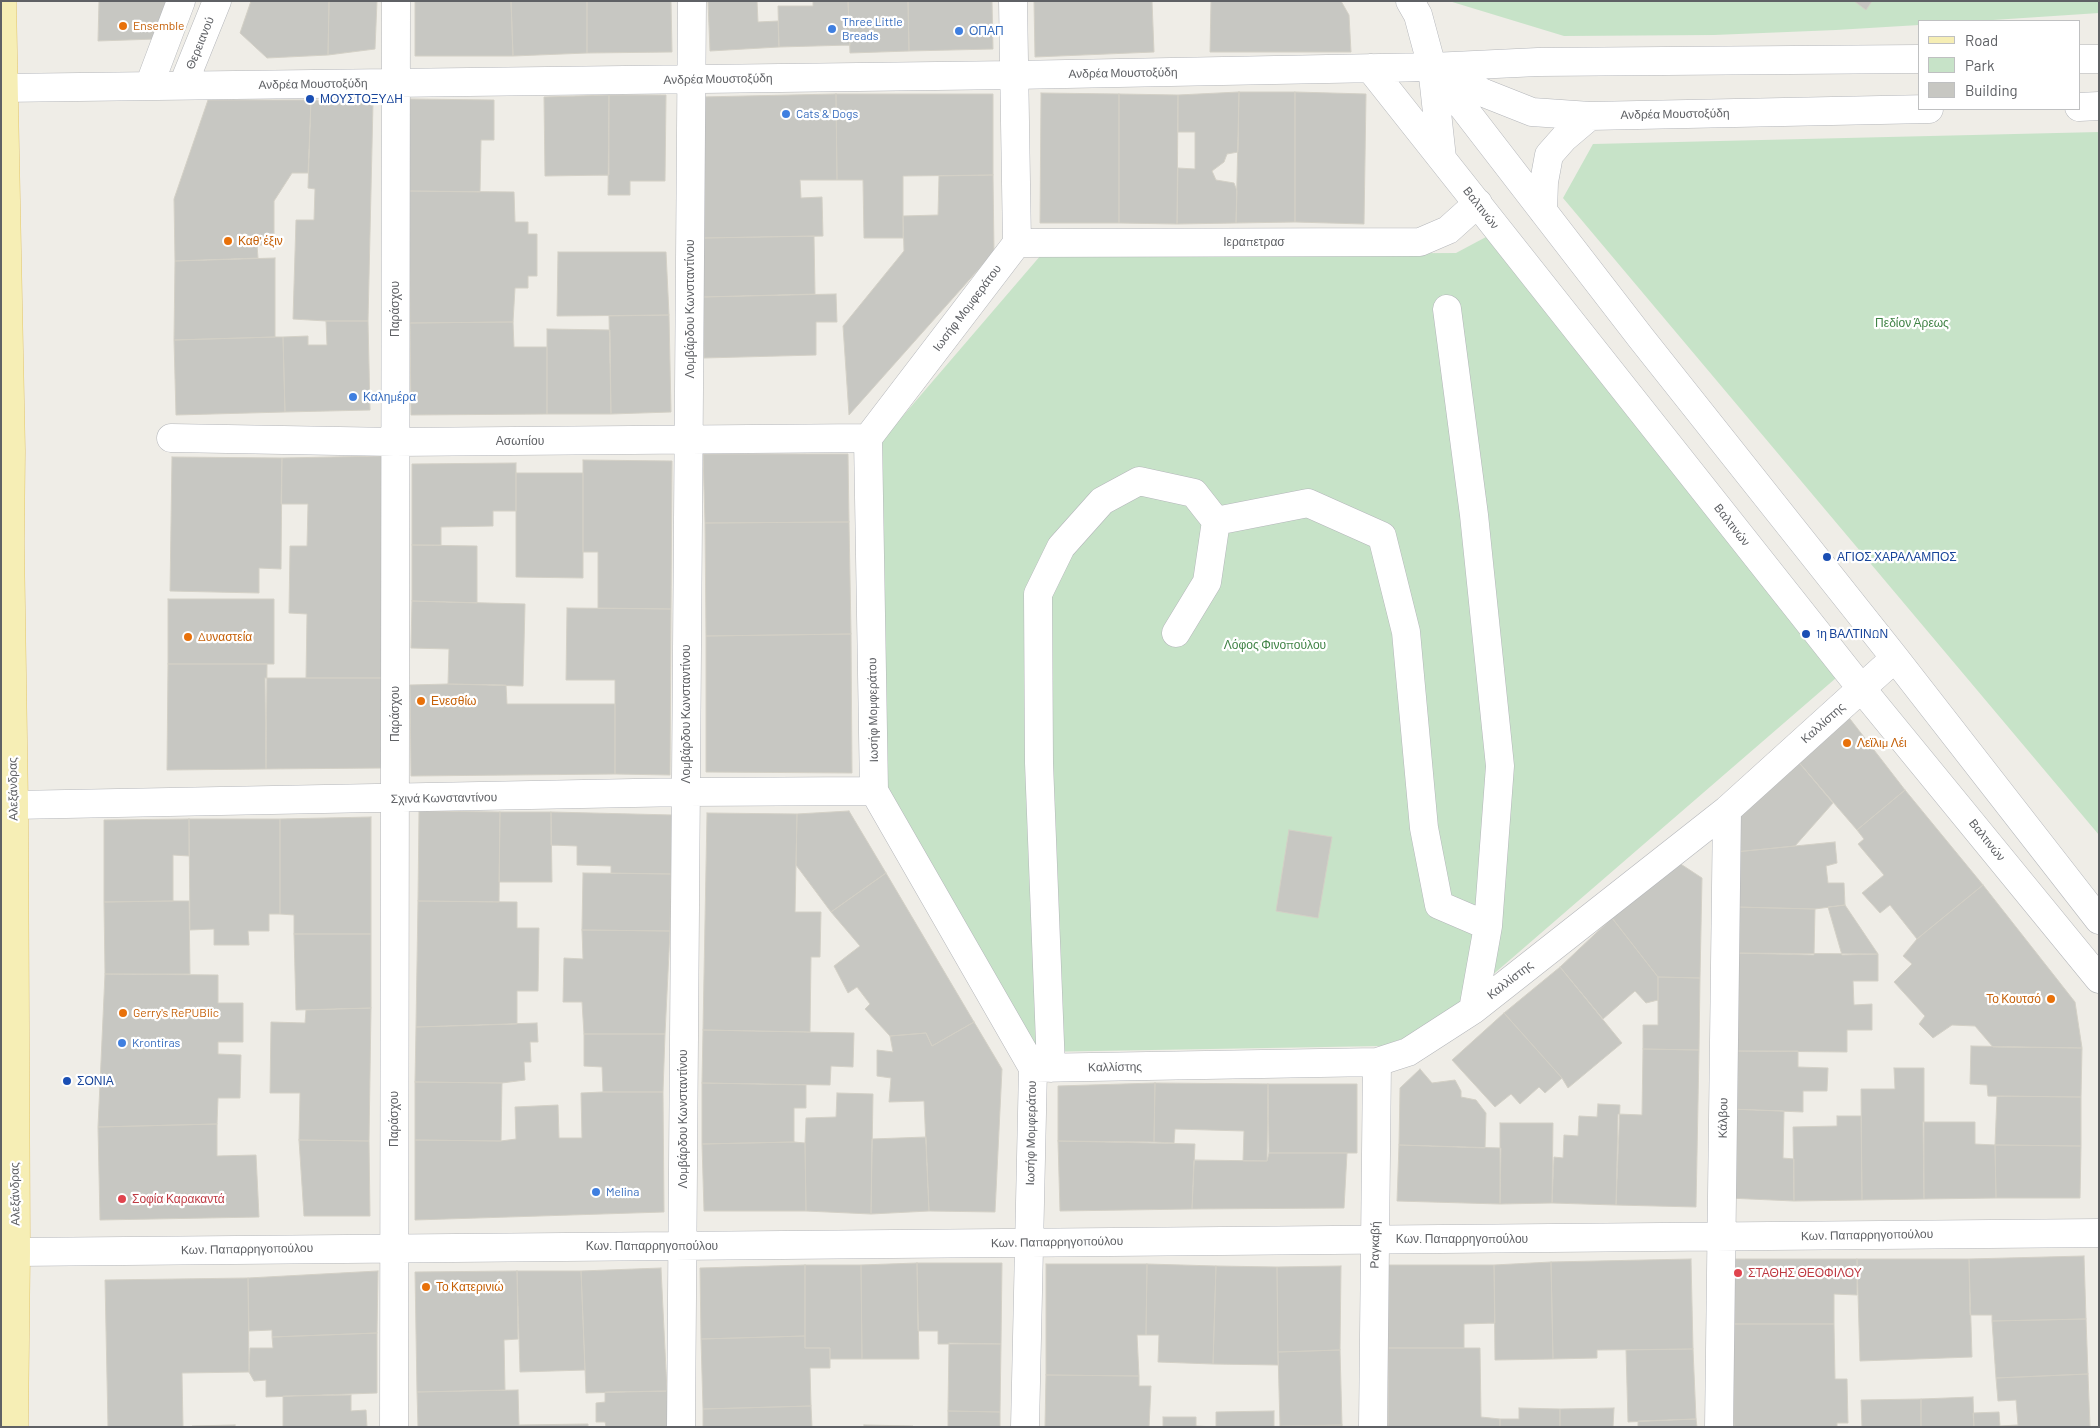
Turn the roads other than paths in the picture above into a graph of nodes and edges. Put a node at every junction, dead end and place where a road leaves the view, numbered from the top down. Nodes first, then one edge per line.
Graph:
1 (2, 1) edge
2 (181, 1) edge
3 (217, 1) edge
4 (396, 1) edge
5 (692, 1) edge
6 (1013, 1) edge
7 (1410, 1) edge
8 (2099, 58) edge
9 (1918, 59) edge
10 (2080, 59) edge
11 (1432, 67) junction
12 (1370, 68) junction
13 (1014, 75) junction
14 (691, 79) junction
15 (396, 83) junction
16 (183, 85) junction
17 (149, 86) junction
18 (2, 88) edge
19 (2099, 106) edge
20 (2080, 107) edge
21 (1918, 109) edge
22 (1590, 116) junction
23 (1442, 158) junction
24 (1478, 203) junction
25 (1543, 211) junction
26 (1017, 243) junction
27 (1447, 309) dead end
28 (171, 438) dead end
29 (868, 438) junction
30 (689, 440) junction
31 (395, 442) junction
32 (1216, 521) junction
33 (1176, 634) dead end
34 (1895, 658) junction
35 (1861, 688) junction
36 (874, 791) junction
37 (686, 792) junction
38 (394, 799) junction
39 (14, 805) junction
40 (1727, 810) junction
41 (2099, 920) edge
42 (1488, 926) junction
43 (2099, 979) edge
44 (1473, 1010) junction
45 (1377, 1062) junction
46 (1042, 1068) junction
47 (2099, 1233) edge
48 (1722, 1237) junction
49 (1375, 1240) junction
50 (1029, 1243) junction
51 (682, 1246) junction
52 (394, 1248) junction
53 (9, 1250) edge
54 (14, 1427) edge
55 (394, 1427) edge
56 (681, 1427) edge
57 (1025, 1427) edge
58 (1373, 1427) edge
59 (1719, 1427) edge

1 - 18 main road, Αλεξάνδρας
2 - 17 street
3 - 16 street, Θερειανού
4 - 15 street, Παράσχου
5 - 14 street, Λομβάρδου Κωνσταντίνου
6 - 13 street
7 - 11 street
8 - 10 street
9 - 11 street, Ανδρέα Μουστοξύδη
11 - 12 street, Ανδρέα Μουστοξύδη
11 - 22 street, Ανδρέα Μουστοξύδη
11 - 23 street
11 - 25 street
12 - 13 street, Ανδρέα Μουστοξύδη
12 - 23 street, Βαλτινών
13 - 14 street, Ανδρέα Μουστοξύδη
13 - 26 street
14 - 15 street, Ανδρέα Μουστοξύδη
14 - 30 street, Λομβάρδου Κωνσταντίνου
15 - 16 street, Ανδρέα Μουστοξύδη
15 - 31 street, Παράσχου
16 - 17 street, Ανδρέα Μουστοξύδη
17 - 18 street, Ανδρέα Μουστοξύδη
18 - 39 main road, Αλεξάνδρας
19 - 20 street
21 - 22 street, Ανδρέα Μουστοξύδη
22 - 25 street
23 - 24 street, Βαλτινών
24 - 26 street, Ιεραπετρασ
24 - 35 street, Βαλτινών
25 - 34 street
26 - 29 street, Ιωσήφ Μομφεράτου
27 - 42 street
28 - 31 street, Ασωπίου
29 - 30 street, Ασωπίου
29 - 36 street, Ιωσήφ Μομφεράτου
30 - 31 street, Ασωπίου
30 - 37 street, Λομβάρδου Κωνσταντίνου
31 - 38 street, Παράσχου
32 - 33 street
32 - 42 street
32 - 46 street
34 - 35 street, Καλλίστης
34 - 41 street
35 - 40 street, Καλλίστης
35 - 43 street, Βαλτινών
36 - 37 street, Σχινά Κωνσταντίνου
36 - 46 street, Ιωσήφ Μομφεράτου
37 - 38 street, Σχινά Κωνσταντίνου
37 - 51 street, Λομβάρδου Κωνσταντίνου
38 - 39 street, Σχινά Κωνσταντίνου
38 - 52 street, Παράσχου
39 - 53 main road, Αλεξάνδρας
40 - 44 street, Καλλίστης
40 - 48 street, Κάλβου
42 - 44 street
44 - 45 street, Καλλίστης
45 - 46 street, Καλλίστης
45 - 49 street, Ραγκαβή
46 - 50 street, Ιωσήφ Μομφεράτου
47 - 48 street, Κων. Παπαρρηγοπούλου
48 - 49 street, Κων. Παπαρρηγοπούλου
48 - 59 street, Κάλβου
49 - 50 street, Κων. Παπαρρηγοπούλου
49 - 58 street, Ραγκαβή
50 - 51 street, Κων. Παπαρρηγοπούλου
50 - 57 street, Ιωσήφ Μομφεράτου
51 - 52 street, Κων. Παπαρρηγοπούλου
51 - 56 street, Λομβάρδου Κωνσταντίνου
52 - 53 street, Κων. Παπαρρηγοπούλου
52 - 55 street, Παράσχου
53 - 54 main road, Αλεξάνδρας

